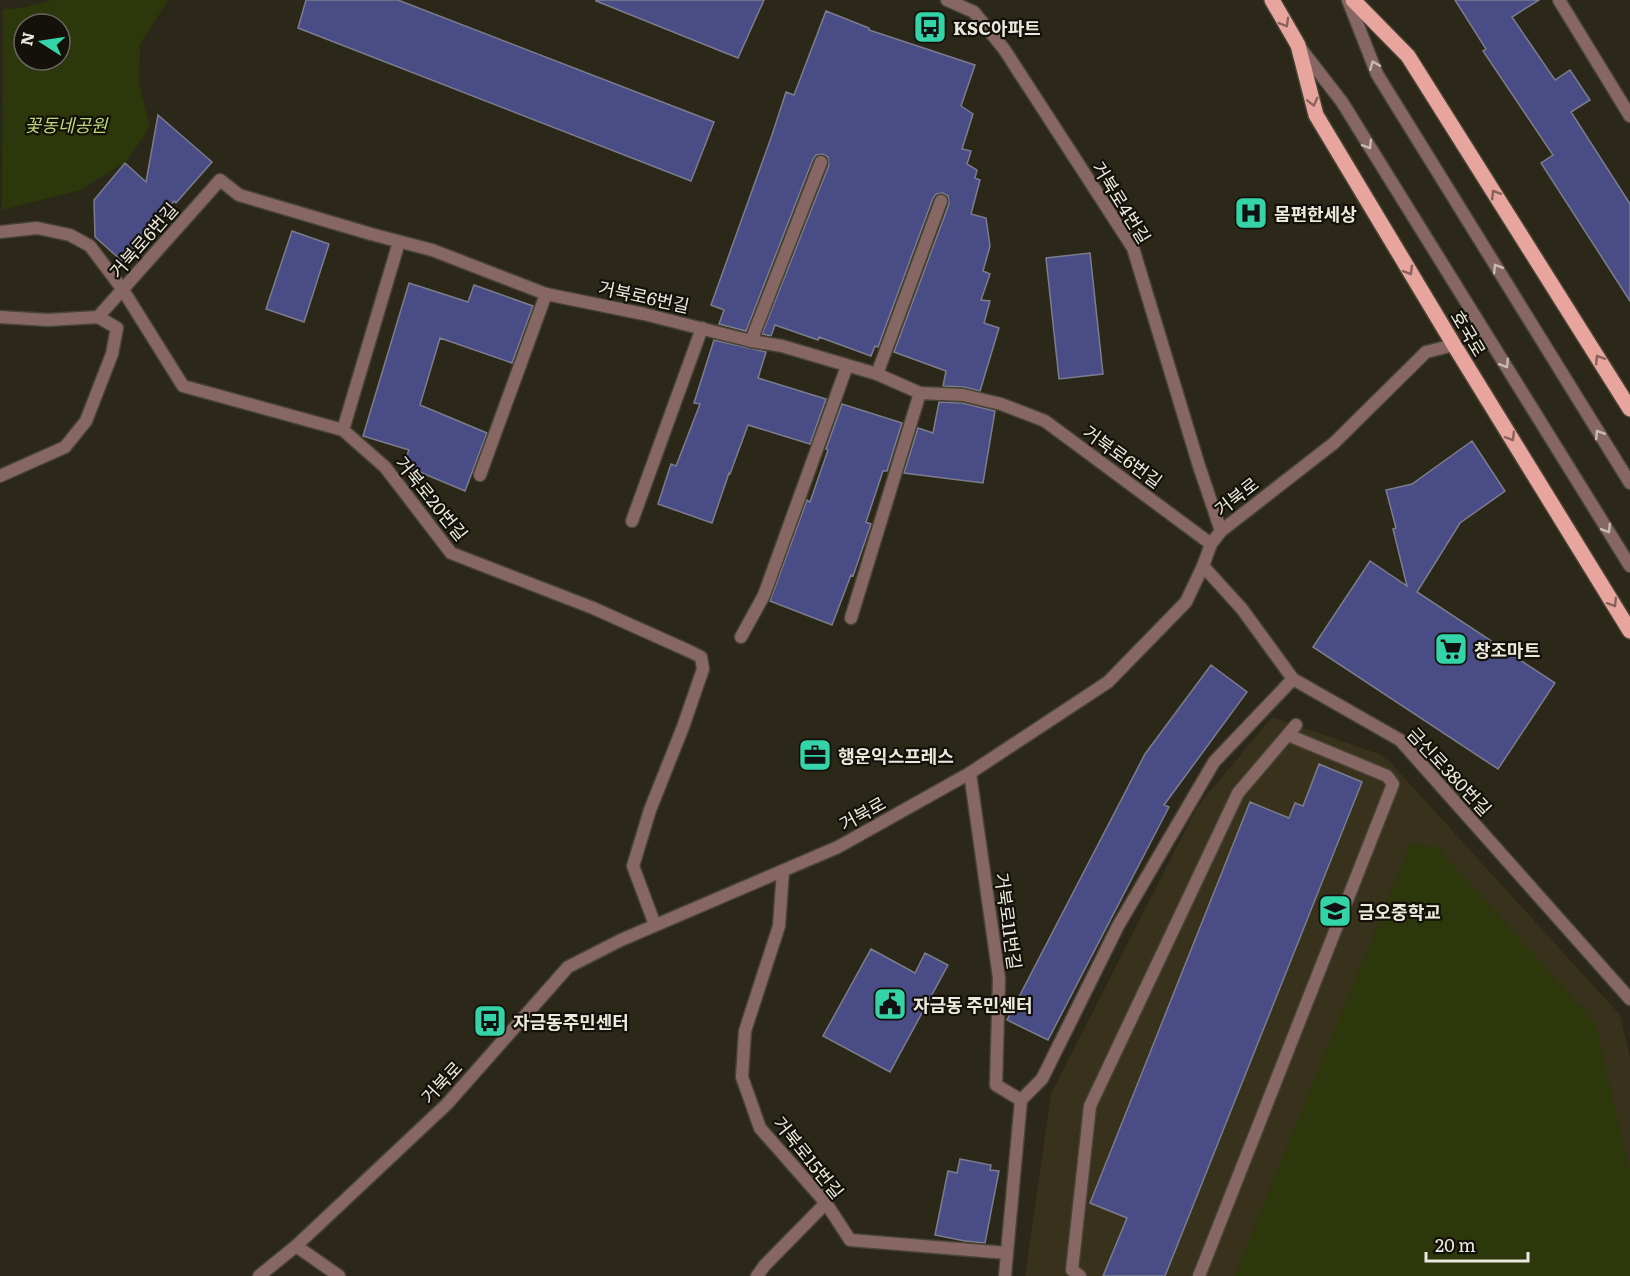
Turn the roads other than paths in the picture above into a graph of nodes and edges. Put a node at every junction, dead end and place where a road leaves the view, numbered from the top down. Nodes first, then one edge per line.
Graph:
1 (947, 0) edge
2 (1272, 0) edge
3 (1348, 0) edge
4 (1353, 0) edge
5 (1559, 0) edge
6 (1298, 45) junction
7 (1630, 116) edge
8 (821, 162) dead end
9 (940, 201) dead end
10 (0, 232) edge
11 (399, 242) junction
12 (123, 290) junction
13 (546, 294) junction
14 (0, 317) edge
15 (98, 317) junction
16 (702, 328) junction
17 (751, 341) junction
18 (1454, 345) junction
19 (847, 366) junction
20 (877, 374) junction
21 (920, 393) junction
22 (1630, 409) edge
23 (344, 430) junction
24 (480, 475) dead end
25 (0, 476) edge
26 (1630, 483) edge
27 (632, 521) dead end
28 (1221, 531) junction
29 (1211, 544) junction
30 (1203, 566) junction
31 (1630, 566) edge
32 (851, 618) dead end
33 (1630, 631) edge
34 (741, 637) dead end
35 (1293, 679) junction
36 (970, 773) junction
37 (783, 871) junction
38 (655, 926) junction
39 (1630, 999) edge
40 (1021, 1100) junction
41 (826, 1203) junction
42 (296, 1246) junction
43 (1007, 1253) junction
44 (259, 1276) edge
45 (339, 1276) edge
46 (757, 1276) edge
47 (1005, 1276) edge
48 (1080, 1276) edge
49 (1199, 1276) edge

1 - 28 street, 거북로4번길
2 -> 6 main road, 호국로
26 -> 3 street
22 -> 4 main road
5 - 7 street
6 -> 18 main road, 호국로
6 -> 31 street, 호국로
8 - 17 street
9 - 20 street
10 - 12 street, 거북로20번길
11 - 12 street, 거북로6번길
11 - 13 street, 거북로6번길
11 - 23 street
12 - 15 street, 거북로6번길
12 - 23 street, 거북로20번길
13 - 16 street, 거북로6번길
13 - 24 street
14 - 15 street
15 - 25 street
16 - 17 street, 거북로6번길
16 - 27 street
17 - 19 street, 거북로6번길
18 - 28 street, 거북로
18 -> 33 main road, 호국로
19 - 20 street, 거북로6번길
19 - 34 street
20 - 21 street, 거북로6번길
21 - 29 street, 거북로6번길
21 - 32 street
23 - 38 street, 거북로20번길
28 - 29 street, 거북로
29 - 30 street, 거북로
30 - 35 street, 금신로380번길
30 - 36 street, 거북로
35 - 39 street, 금신로380번길
35 - 40 street
36 - 37 street, 거북로
36 - 40 street, 거북로11번길
37 - 38 street, 거북로
37 - 41 street, 거북로15번길
38 - 42 street, 거북로
40 - 43 street
41 - 43 street, 거북로15번길
41 - 46 street
42 - 44 street, 거북로
42 - 45 street
43 - 47 street
48 - 49 street

